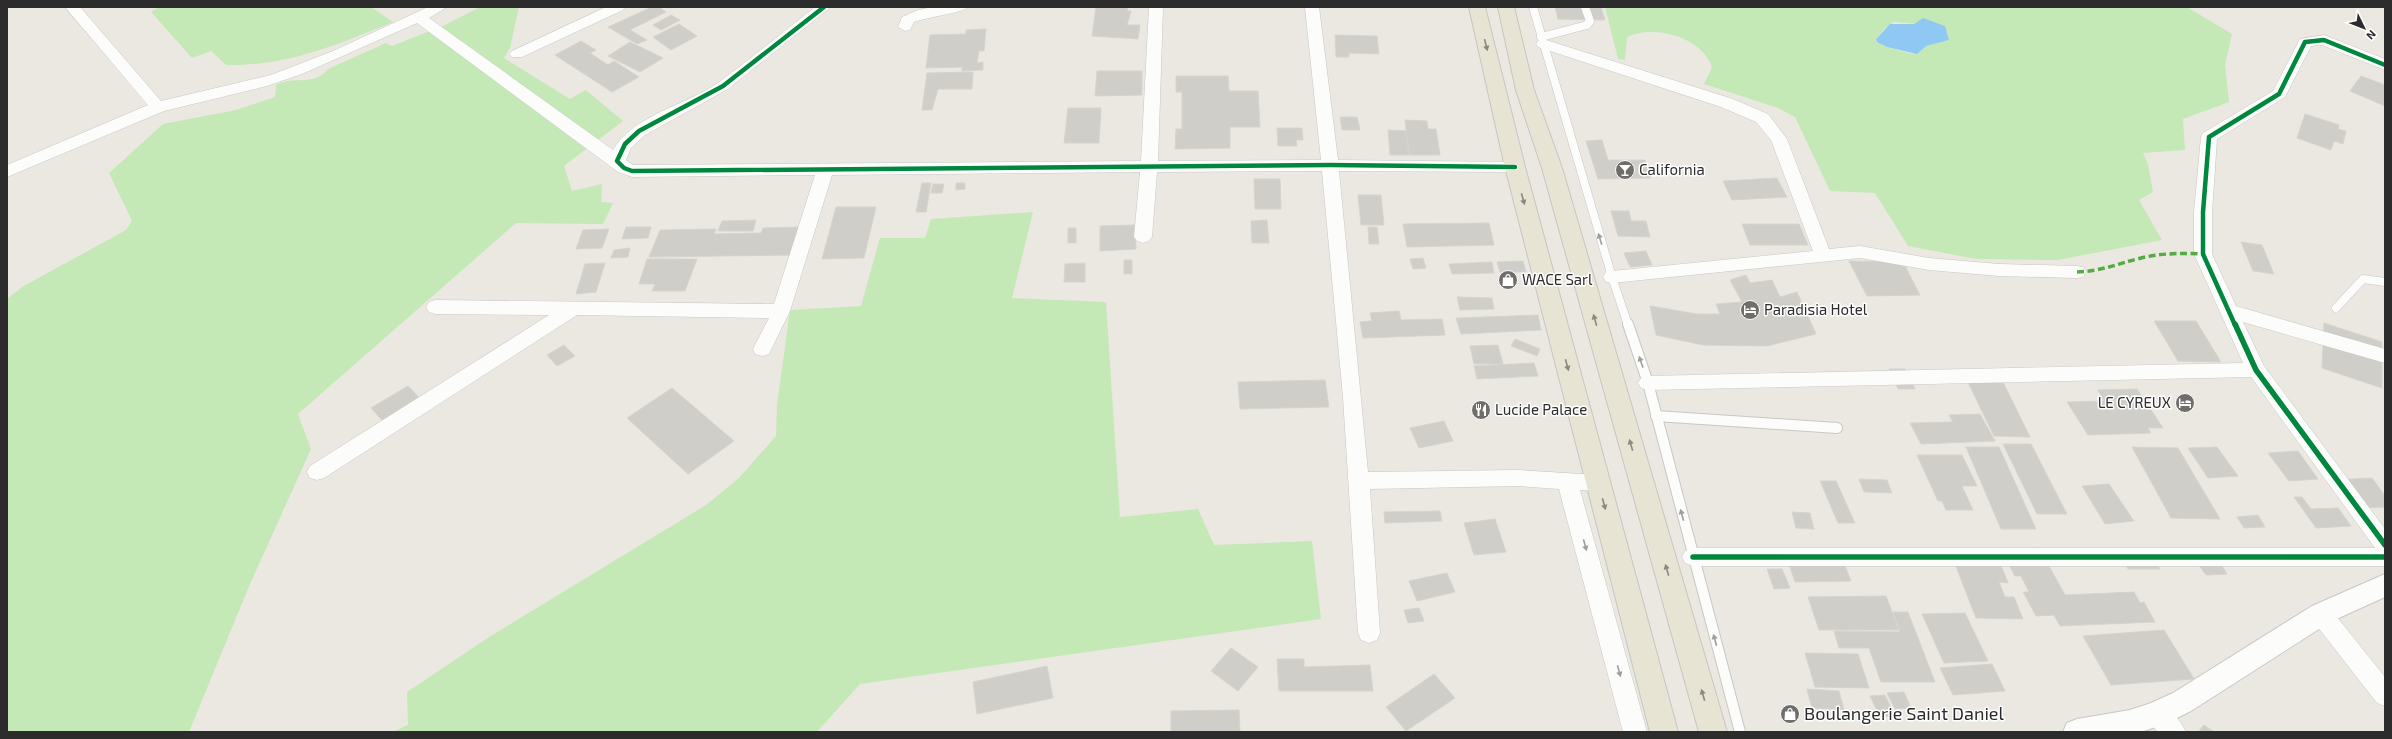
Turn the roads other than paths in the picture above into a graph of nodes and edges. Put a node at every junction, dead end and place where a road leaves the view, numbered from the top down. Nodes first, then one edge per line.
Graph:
1 (72, 7) edge
2 (440, 7) edge
3 (618, 7) edge
4 (824, 7) edge
5 (961, 7) edge
6 (1156, 7) edge
7 (1312, 7) edge
8 (1477, 7) edge
9 (1506, 7) edge
10 (1534, 7) edge
11 (1585, 7) edge
12 (418, 17) junction
13 (905, 27) dead end
14 (1542, 41) junction
15 (518, 54) dead end
16 (2385, 65) edge
17 (158, 107) junction
18 (617, 161) junction
19 (1331, 165) junction
20 (1514, 167) junction
21 (1149, 169) junction
22 (825, 170) junction
23 (7, 171) edge
24 (1143, 237) dead end
25 (1823, 255) junction
26 (2077, 272) dead end
27 (1612, 277) junction
28 (2385, 282) edge
29 (435, 307) dead end
30 (2336, 308) dead end
31 (573, 309) junction
32 (2229, 310) junction
33 (781, 311) junction
34 (762, 349) dead end
35 (2385, 356) edge
36 (2256, 370) junction
37 (1648, 382) junction
38 (1656, 416) junction
39 (1837, 428) dead end
40 (317, 472) dead end
41 (1360, 481) junction
42 (1568, 481) junction
43 (1598, 483) junction
44 (2385, 545) edge
45 (2385, 556) edge
46 (1693, 557) junction
47 (2385, 585) edge
48 (2322, 614) junction
49 (1368, 633) dead end
50 (2385, 695) edge
51 (2165, 723) edge
52 (1635, 732) edge
53 (1664, 732) edge
54 (1713, 732) edge
55 (1740, 732) edge
56 (2076, 732) edge

1 - 17 street
2 - 12 street
3 - 15 street
4 - 18 street
5 - 13 street
6 - 21 street
7 - 19 street
8 -> 20 highway
54 -> 9 highway
10 - 14 lane
11 - 14 lane
12 - 17 street
12 - 18 street
14 - 25 street
27 -> 14 lane
16 - 32 street
17 - 23 street
18 - 22 street
19 - 20 street
19 - 21 street
19 - 41 street
20 -> 43 highway
21 - 22 street
21 - 24 street
22 - 33 street
25 - 26 street
25 - 27 street
37 -> 27 lane
28 - 30 lane
29 - 31 street
31 - 33 street
31 - 40 street
32 - 35 street
32 - 36 street
33 - 34 street
36 - 37 street
36 - 44 street
37 - 38 lane
38 - 39 lane
46 -> 38 lane
41 - 42 street
41 - 49 street
42 - 43 street
42 -> 52 street
43 -> 53 highway
45 - 46 street
55 -> 46 lane
47 - 48 main road
48 - 50 street
48 - 51 main road
51 - 56 main road

